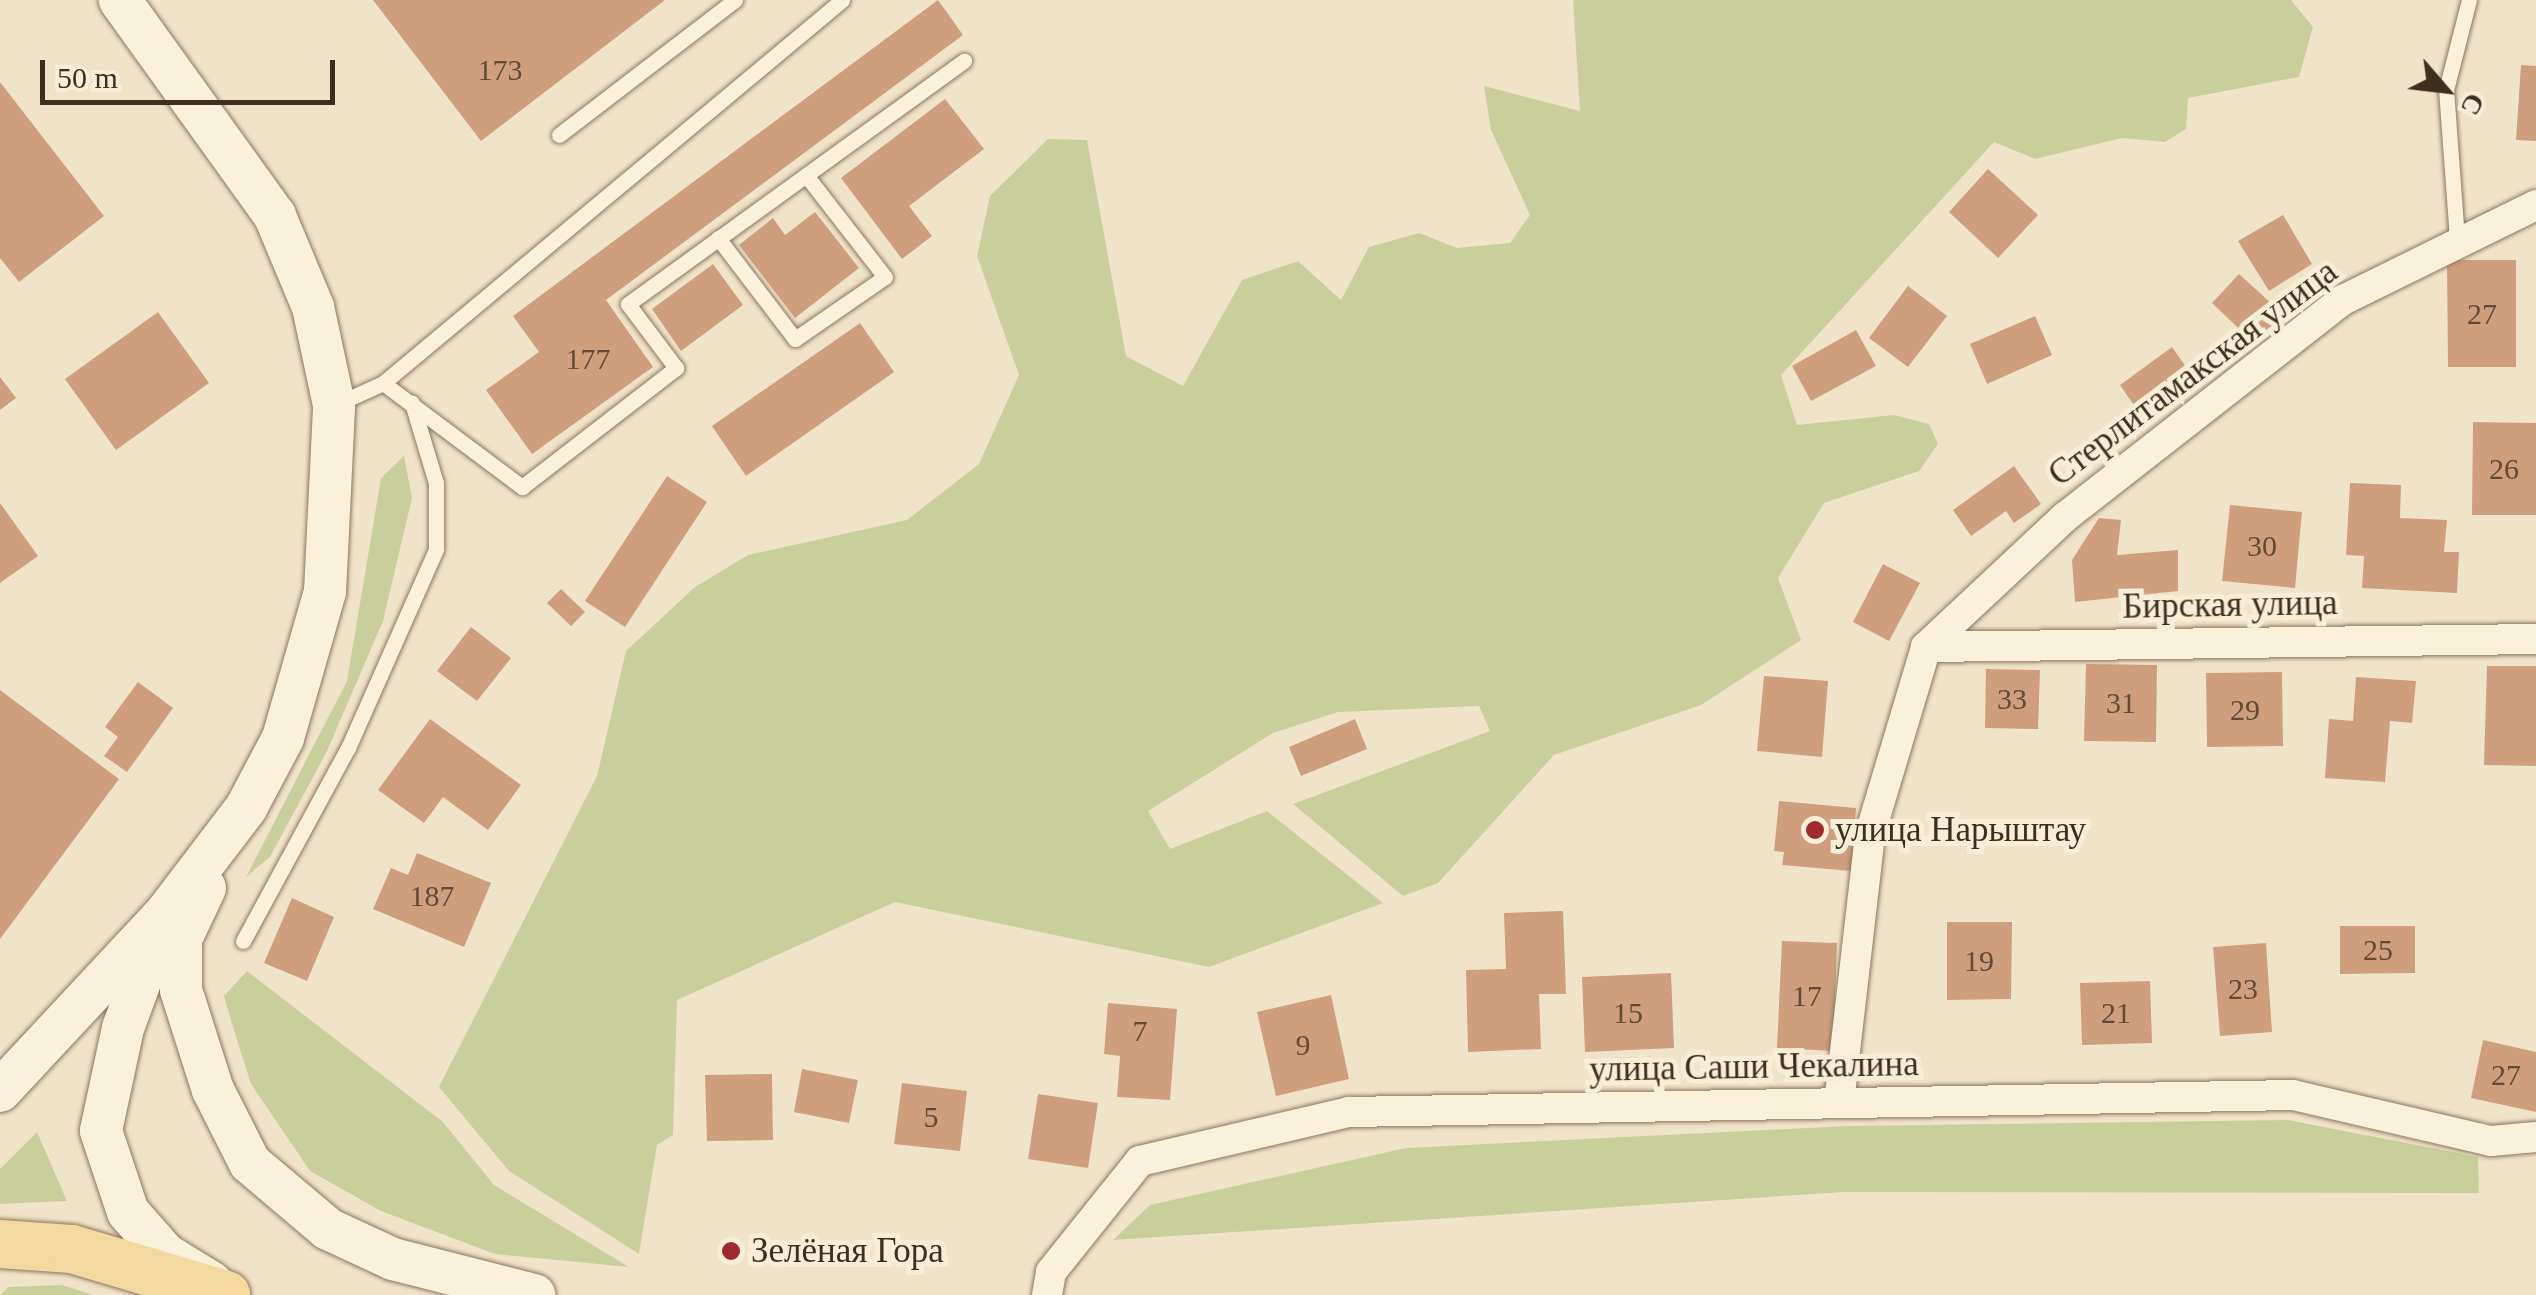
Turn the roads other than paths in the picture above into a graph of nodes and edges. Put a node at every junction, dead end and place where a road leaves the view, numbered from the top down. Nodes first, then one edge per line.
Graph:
1 (120, 0) edge
2 (735, 0) edge
3 (842, 0) edge
4 (2468, 0) edge
5 (964, 61) dead end
6 (559, 134) dead end
7 (806, 174) junction
8 (2536, 205) edge
9 (718, 238) junction
10 (2457, 239) junction
11 (383, 382) junction
12 (412, 403) junction
13 (334, 405) junction
14 (2536, 639) edge
15 (1926, 647) junction
16 (246, 808) junction
17 (166, 914) junction
18 (243, 941) dead end
19 (0, 1092) edge
20 (1839, 1103) junction
21 (2536, 1136) edge
22 (0, 1244) edge
23 (228, 1295) edge
24 (534, 1295) edge
25 (1047, 1295) edge

1 - 13 main road
2 - 6 lane
3 - 11 lane
4 - 10 lane
5 - 7 lane
7 - 9 lane
7 - 9 lane
8 - 10 street, Стерлитамакская улица
9 - 12 lane
10 - 15 street, Стерлитамакская улица
11 - 12 lane
11 - 13 lane
12 - 18 lane
13 - 16 main road
14 - 15 street, Бирская улица
15 - 20 street
16 - 17 main road
16 - 24 main road
17 - 19 main road
17 - 23 main road
20 - 21 street, улица Саши Чекалина
20 - 25 street, улица Саши Чекалина
22 - 23 main road

